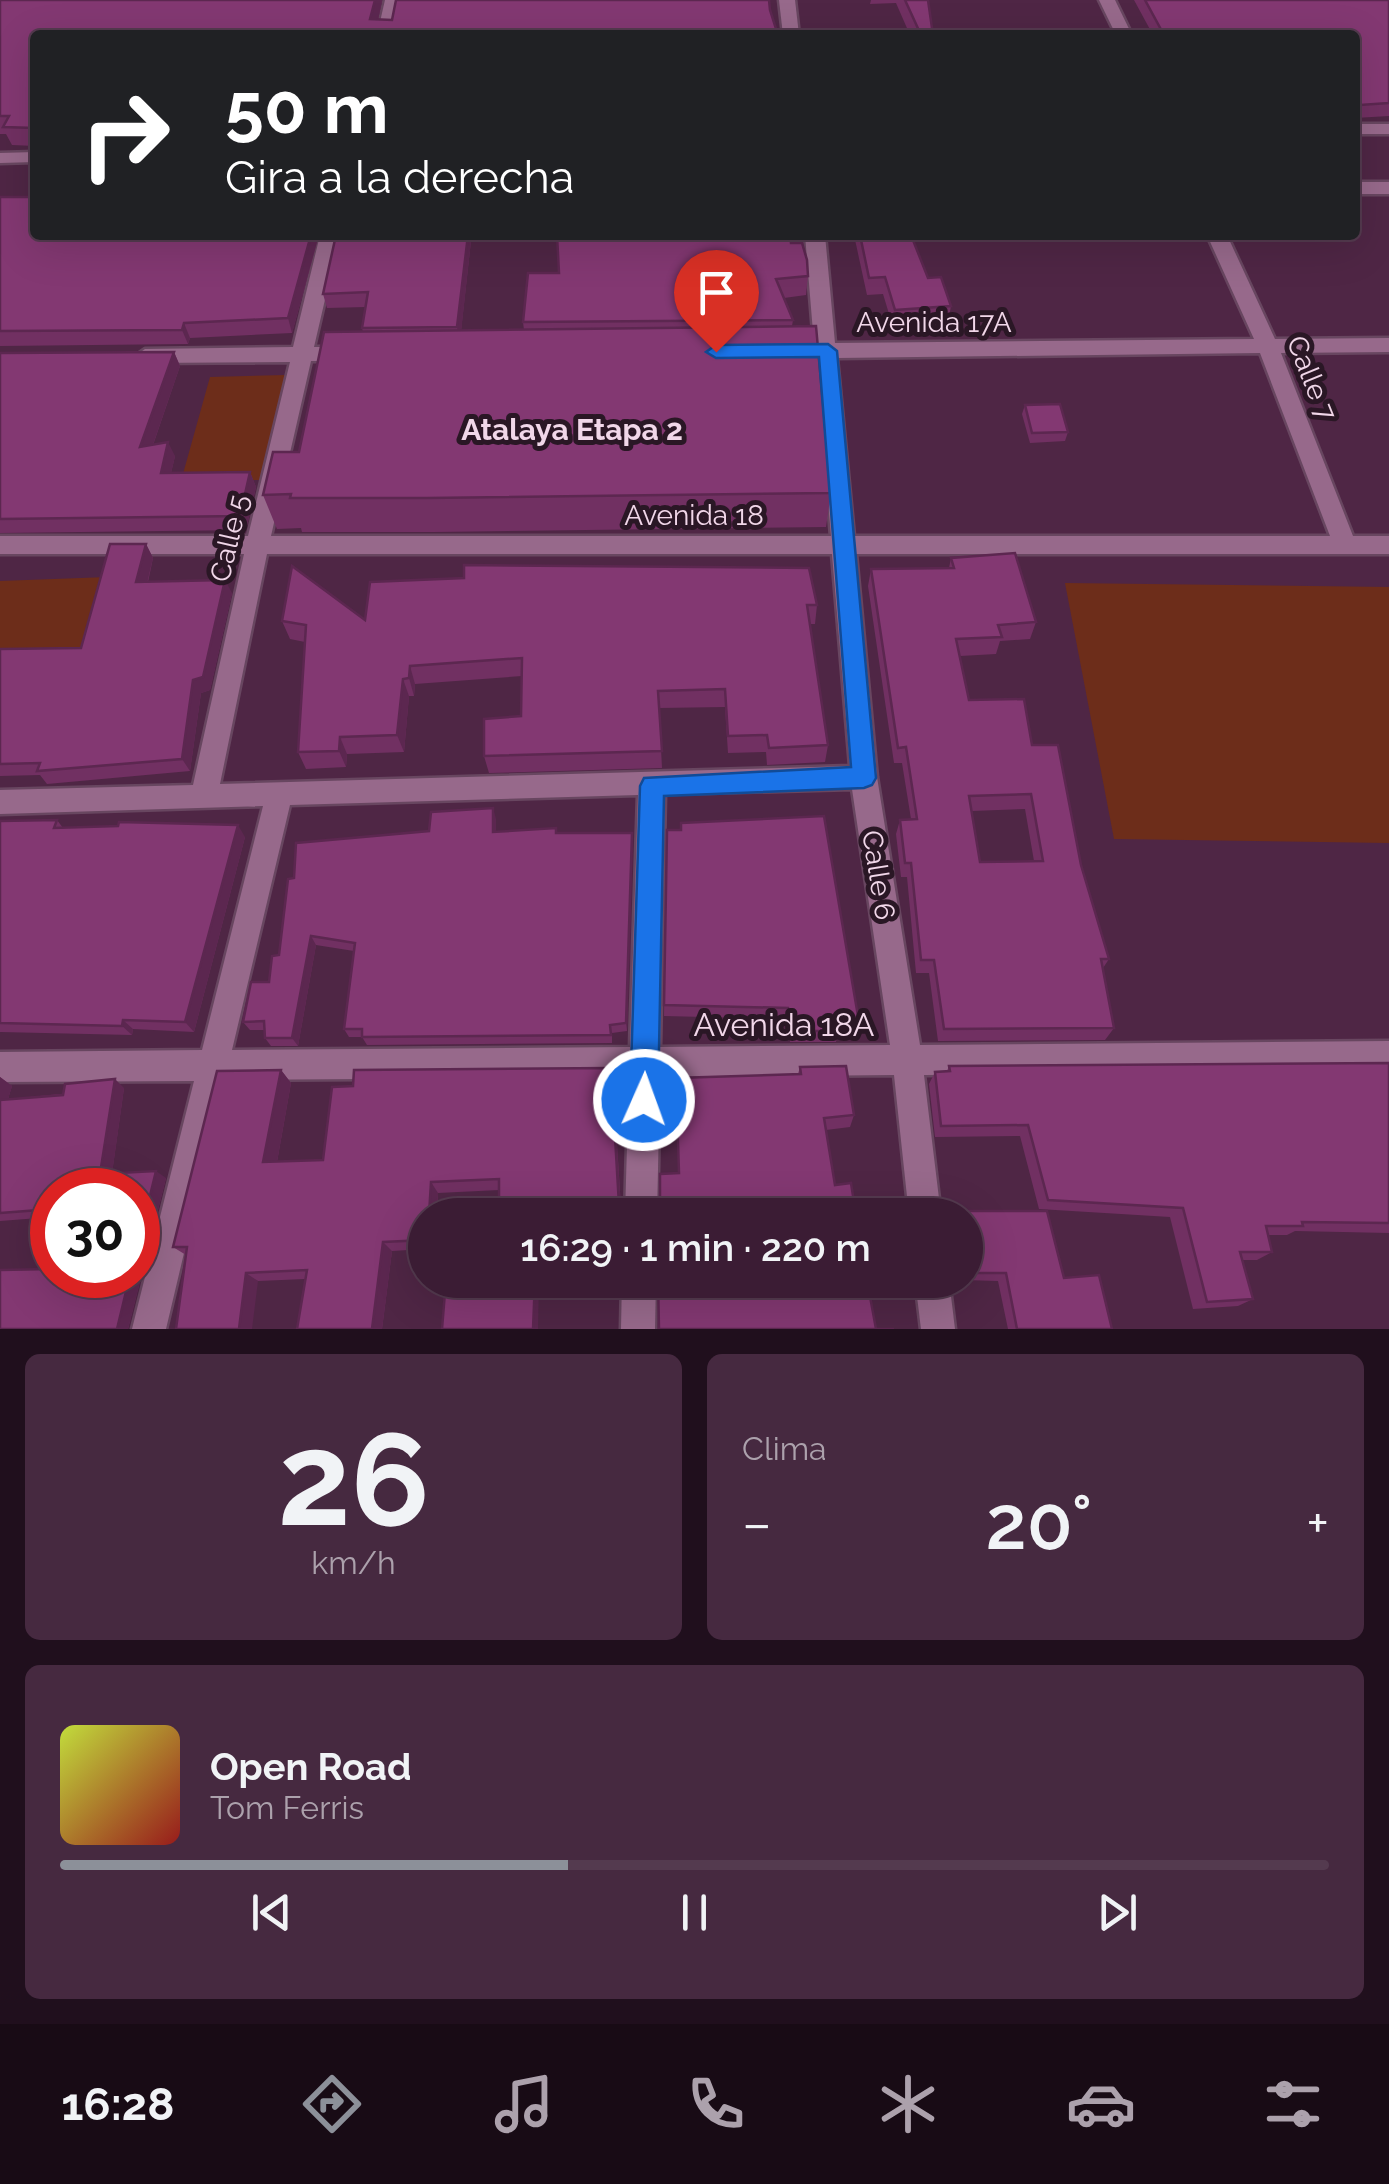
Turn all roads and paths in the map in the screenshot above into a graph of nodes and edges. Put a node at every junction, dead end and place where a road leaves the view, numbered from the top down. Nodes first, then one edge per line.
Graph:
1 (394, 0) edge
2 (787, 0) edge
3 (1108, 0) edge
4 (386, 30) edge
5 (790, 30) edge
6 (1122, 30) edge
7 (1360, 129) edge
8 (1389, 129) edge
9 (30, 157) edge
10 (0, 158) edge
11 (1360, 188) edge
12 (1389, 188) edge
13 (329, 240) edge
14 (816, 240) edge
15 (1219, 240) edge
16 (1389, 345) edge
17 (1268, 347) junction
18 (770, 351) edge
19 (828, 351) junction
20 (381, 354) edge
21 (303, 355) junction
22 (114, 356) edge
23 (844, 544) junction
24 (0, 545) edge
25 (1389, 545) edge
26 (1345, 546) junction
27 (257, 547) junction
28 (864, 778) junction
29 (652, 786) junction
30 (279, 795) junction
31 (204, 797) junction
32 (0, 802) edge
33 (1389, 1056) edge
34 (907, 1060) junction
35 (646, 1061) junction
36 (214, 1066) junction
37 (0, 1067) edge
38 (642, 1198) edge
39 (923, 1198) edge
40 (639, 1298) edge
41 (934, 1298) edge
42 (149, 1329) edge
43 (638, 1329) edge
44 (938, 1329) edge

1 - 4 street
2 - 5 street
3 - 6 street
7 - 8 street
9 - 10 street
11 - 12 street
13 - 21 street, Calle 5
14 - 19 street, Calle 6
15 - 17 street, Calle 7
16 - 17 street, Avenida 17A
17 - 19 street, Avenida 17A
17 - 26 street, Calle 7
18 - 19 street, Avenida 17A
19 - 23 street, Calle 6
20 - 21 street
21 - 22 street
21 - 27 street, Calle 5
23 - 26 street, Avenida 18
23 - 27 street, Avenida 18
23 - 28 street, Calle 6
24 - 27 street, Avenida 18
25 - 26 street, Avenida 18
27 - 31 street, Calle 5
28 - 29 street
28 - 34 street, Calle 6
29 - 30 street
29 - 35 street
30 - 31 street
30 - 36 street
31 - 32 street
33 - 34 street, Avenida 18A
34 - 35 street, Avenida 18A
34 - 39 street, Calle 6
35 - 36 street, Avenida 18A
35 - 38 street
36 - 37 street, Avenida 18A
36 - 42 street
40 - 43 street
41 - 44 street

